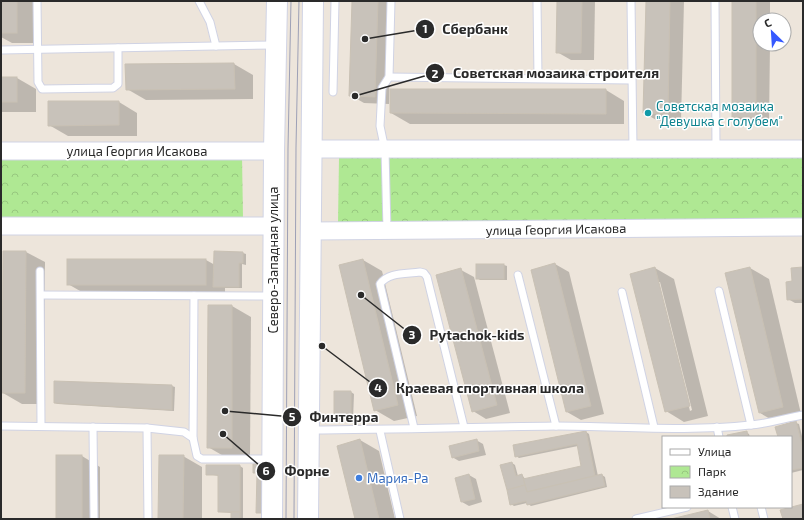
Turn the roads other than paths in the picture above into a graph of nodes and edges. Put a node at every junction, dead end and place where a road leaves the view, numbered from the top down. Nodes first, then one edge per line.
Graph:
1 (37, 1) edge
2 (199, 1) edge
3 (277, 1) edge
4 (313, 1) edge
5 (335, 1) edge
6 (391, 1) edge
7 (537, 1) edge
8 (632, 1) edge
9 (715, 1) edge
10 (276, 44) junction
11 (216, 46) junction
12 (118, 48) junction
13 (37, 49) junction
14 (1, 50) edge
15 (389, 77) junction
16 (538, 78) junction
17 (631, 80) junction
18 (333, 92) dead end
19 (632, 148) junction
20 (311, 149) junction
21 (716, 149) junction
22 (803, 149) edge
23 (1, 150) edge
24 (385, 150) junction
25 (274, 151) junction
26 (1, 226) edge
27 (273, 226) junction
28 (803, 227) edge
29 (310, 231) junction
30 (387, 231) junction
31 (40, 271) dead end
32 (518, 275) dead end
33 (720, 291) dead end
34 (622, 292) dead end
35 (41, 295) junction
36 (194, 296) junction
37 (273, 296) junction
38 (803, 414) edge
39 (751, 425) junction
40 (1, 426) edge
41 (41, 426) junction
42 (556, 426) junction
43 (93, 427) junction
44 (464, 427) junction
45 (654, 427) junction
46 (717, 427) junction
47 (147, 428) junction
48 (414, 428) junction
49 (308, 430) junction
50 (380, 431) junction
51 (719, 436) edge
52 (194, 438) junction
53 (272, 459) junction
54 (683, 508) edge
55 (732, 508) edge
56 (761, 508) edge
57 (94, 519) edge
58 (148, 519) edge
59 (272, 519) edge
60 (308, 519) edge
61 (400, 519) edge
62 (636, 519) edge
63 (735, 519) edge
64 (764, 519) edge

1 - 13 lane
2 - 11 lane
3 - 10 main road, Северо-Западная улица
4 - 20 main road
5 - 18 lane
6 - 15 lane
7 - 16 lane
8 - 17 lane
9 - 21 lane
10 - 11 lane
10 - 25 main road, Северо-Западная улица
11 - 12 lane
12 - 13 lane
12 - 13 lane
13 - 14 lane
15 - 16 lane
15 - 24 lane
16 - 17 lane
17 - 19 lane
19 - 21 street
19 - 24 street
20 - 24 street
20 - 29 main road
21 - 22 street
23 - 25 street, улица Георгия Исакова
24 - 30 lane
25 - 27 main road, Северо-Западная улица
26 - 27 street
27 - 37 main road, Северо-Западная улица
28 - 30 street, улица Георгия Исакова
29 - 30 street, улица Георгия Исакова
29 - 49 main road
31 - 35 lane
32 - 42 lane
33 - 39 lane
34 - 45 lane
35 - 36 lane
35 - 41 lane
36 - 37 lane
36 - 52 lane
37 - 53 main road, Северо-Западная улица
38 - 39 lane
39 - 46 lane
40 - 41 lane
41 - 43 lane
42 - 44 lane
42 - 45 lane
43 - 47 lane
43 - 57 lane
44 - 48 lane
44 - 48 lane
45 - 46 lane
46 - 51 lane
47 - 52 lane
47 - 58 lane
48 - 50 lane
49 - 50 lane
49 - 60 main road
50 - 61 lane
52 - 53 lane
53 - 59 main road, Северо-Западная улица
54 - 62 lane
55 - 63 lane
56 - 64 lane

